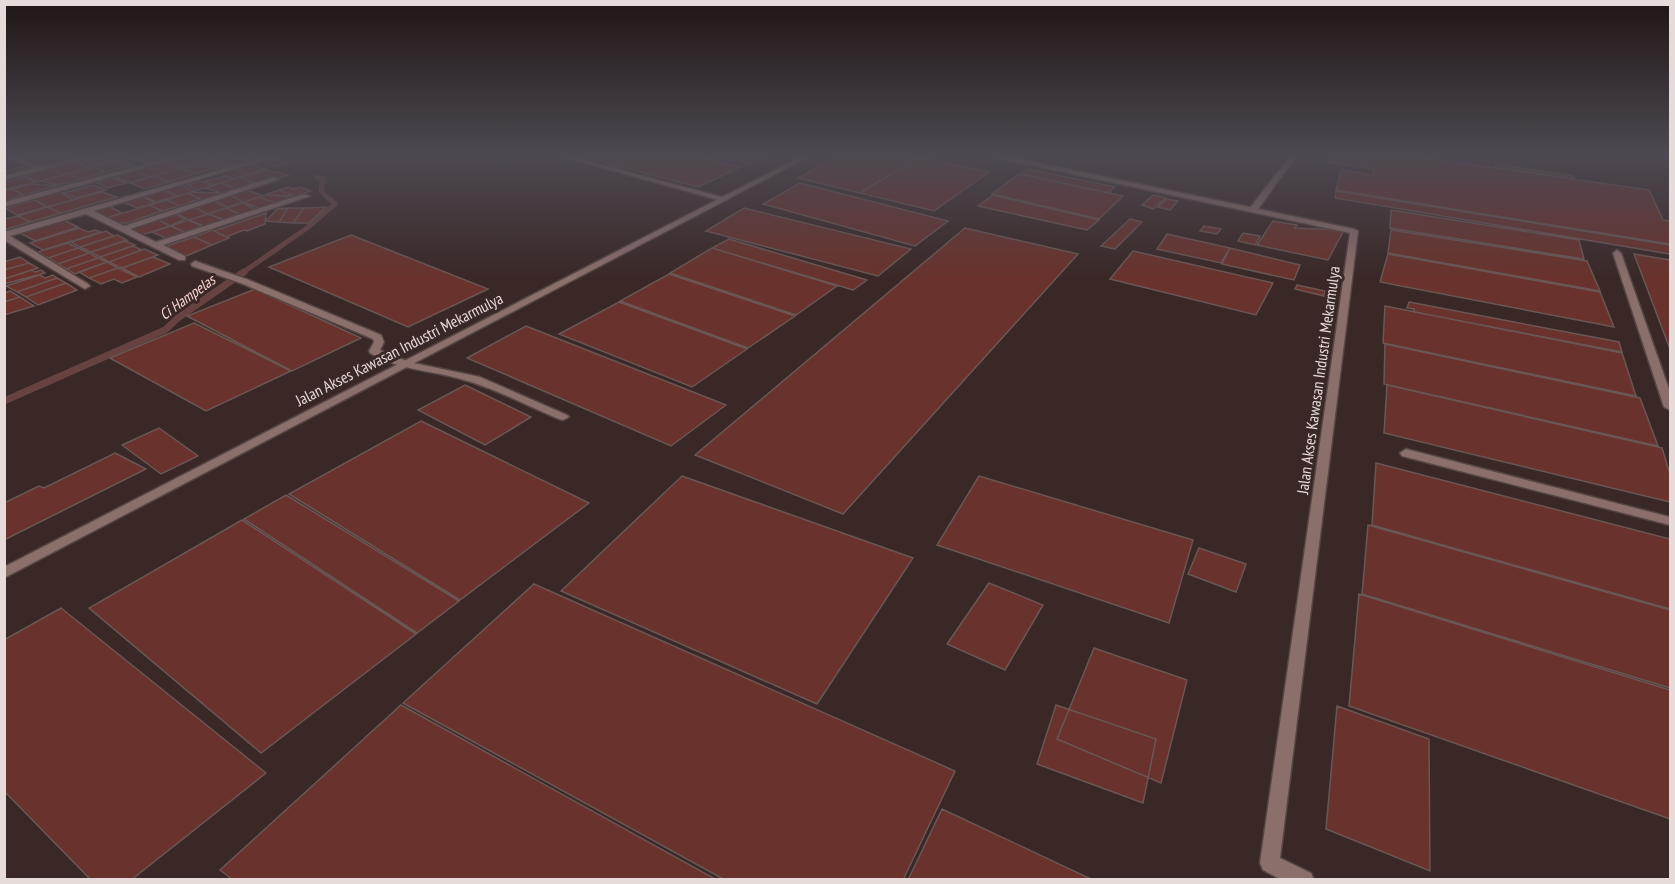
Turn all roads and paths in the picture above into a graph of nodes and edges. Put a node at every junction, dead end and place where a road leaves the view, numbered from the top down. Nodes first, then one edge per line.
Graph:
1 (36, 196) edge
2 (137, 196) edge
3 (223, 196) edge
4 (306, 196) dead end
5 (715, 196) edge
6 (730, 196) edge
7 (1188, 196) edge
8 (1263, 196) edge
9 (725, 199) junction
10 (4, 205) edge
11 (1253, 210) junction
12 (87, 211) junction
13 (123, 229) junction
14 (4, 236) edge
15 (156, 245) junction
16 (1617, 253) dead end
17 (182, 258) dead end
18 (195, 264) dead end
19 (85, 286) dead end
20 (404, 365) junction
21 (1671, 407) edge
22 (563, 417) dead end
23 (1406, 453) dead end
24 (1671, 521) edge
25 (4, 573) edge
26 (1304, 879) edge

1 - 10 street
2 - 12 street
3 - 13 street
4 - 15 street
5 - 9 street
6 - 9 street, Jalan Akses Kawasan Industri Mekarmulya
7 - 11 street, Jalan Akses Kawasan Industri Mekarmulya
8 - 11 street
9 - 20 street, Jalan Akses Kawasan Industri Mekarmulya
11 - 26 street, Jalan Akses Kawasan Industri Mekarmulya
12 - 13 street
12 - 14 street
13 - 15 street
14 - 19 street
15 - 17 street
16 - 21 street
18 - 20 street
20 - 22 street
20 - 25 street, Jalan Akses Kawasan Industri Mekarmulya
23 - 24 street

